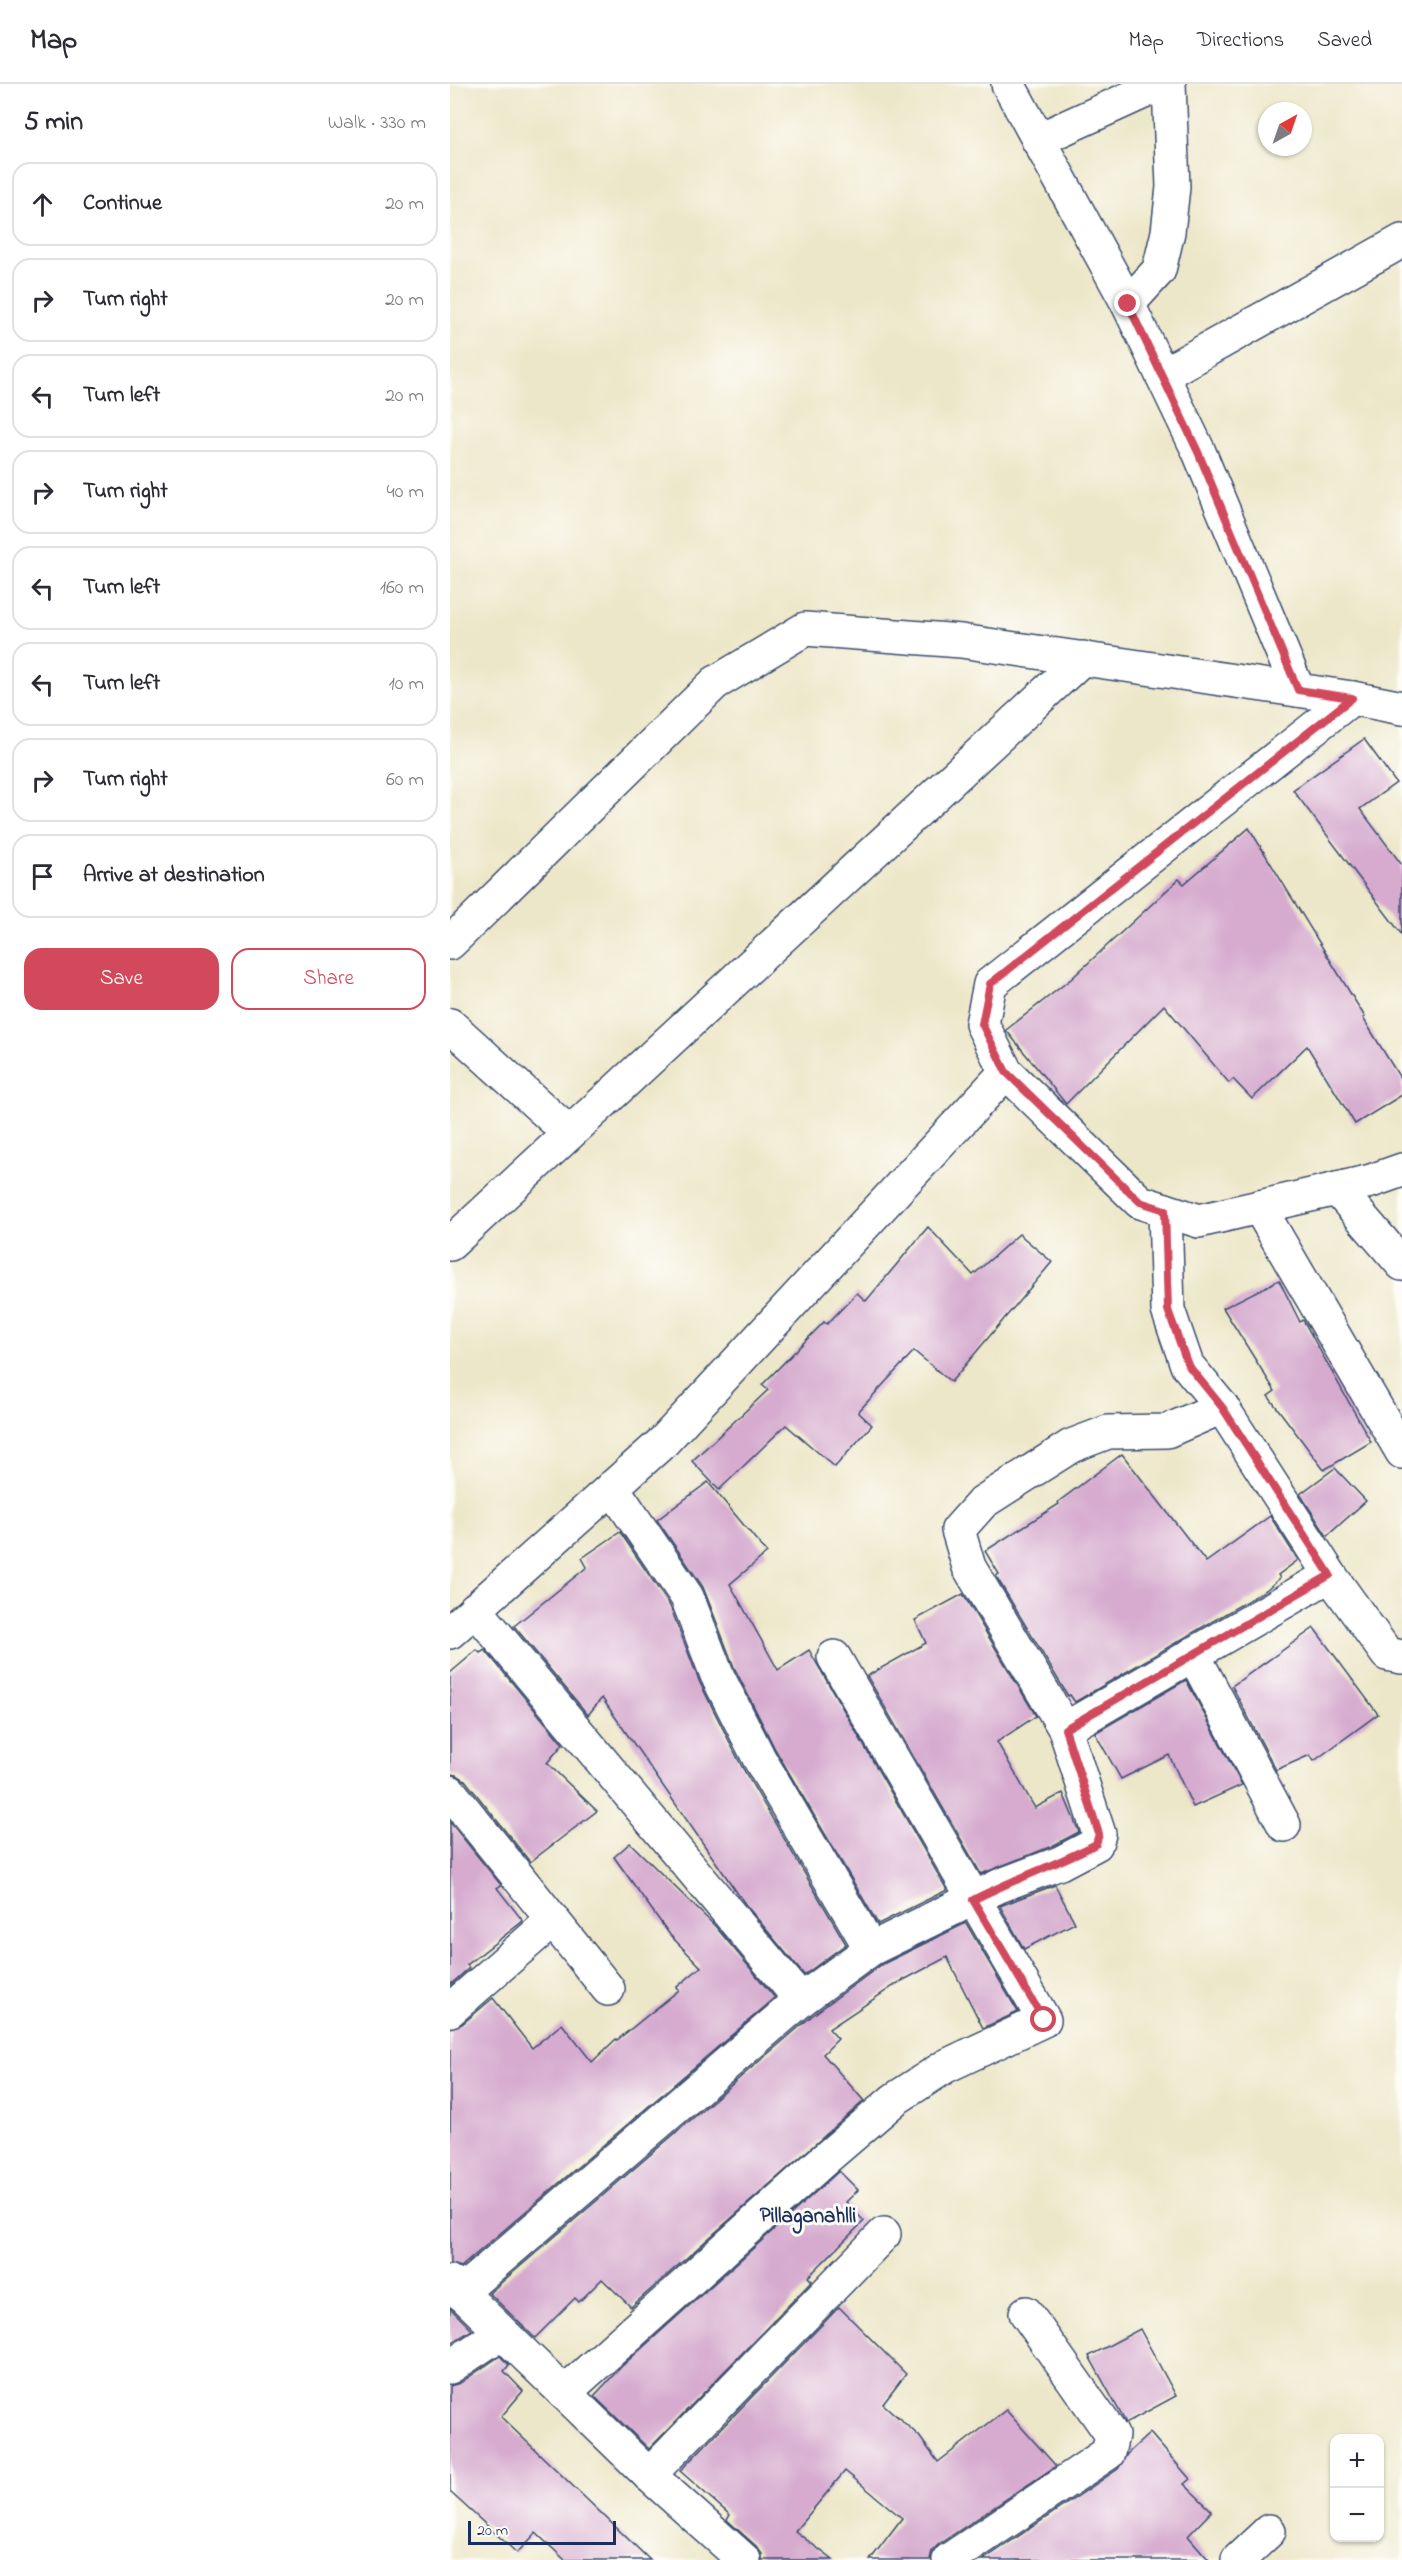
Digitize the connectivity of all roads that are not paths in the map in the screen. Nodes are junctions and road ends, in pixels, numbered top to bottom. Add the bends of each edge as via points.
1 (1008, 84) edge
2 (1161, 84) edge
3 (1169, 84) edge
4 (1038, 140) junction
5 (1402, 241) edge
6 (1128, 304) junction
7 (1161, 375) junction
8 (1083, 658) junction
9 (1298, 690) junction
10 (1352, 698) junction
11 (1402, 708) edge
12 (450, 943) edge
13 (450, 1025) edge
14 (1006, 1072) junction
15 (569, 1133) junction
16 (1402, 1170) edge
17 (1337, 1189) junction
18 (1259, 1207) junction
19 (1165, 1210) junction
20 (450, 1244) edge
21 (1402, 1264) edge
22 (1222, 1407) junction
23 (1402, 1452) edge
24 (612, 1487) junction
25 (1330, 1575) junction
26 (475, 1609) junction
27 (450, 1632) edge
28 (1193, 1654) junction
29 (834, 1657) dead end
30 (1402, 1657) edge
31 (1065, 1729) junction
32 (450, 1792) edge
33 (1284, 1825) dead end
34 (973, 1900) junction
35 (553, 1920) junction
36 (871, 1949) junction
37 (608, 1989) dead end
38 (801, 2000) junction
39 (450, 2010) edge
40 (884, 2234) dead end
41 (455, 2288) edge
42 (1026, 2313) dead end
43 (501, 2333) junction
44 (450, 2367) edge
45 (564, 2393) junction
46 (649, 2475) junction
47 (1269, 2531) dead end
48 (744, 2560) edge
49 (949, 2560) edge
50 (1238, 2560) edge

1 - 4 street
2 - 4 street
3 - 6 street via 1173,187 1168,232 1159,270
4 - 6 street
5 - 7 street
6 - 7 street
7 - 9 street via 1198,452
8 - 9 street
8 - 12 street via 961,641 805,629 715,683
8 - 15 street
9 - 10 street
10 - 11 street
10 - 14 street via 990,984 982,1024
13 - 15 street
14 - 19 street via 1140,1202
14 - 24 street via 663,1442
15 - 20 street
16 - 17 street
17 - 18 street
17 - 21 street
18 - 19 street via 1199,1221
18 - 23 street
19 - 22 street via 1168,1310 1188,1365
22 - 25 street
22 - 31 street via 1167,1431 1108,1432 1071,1446 982,1502 958,1530 969,1567
24 - 26 street
24 - 36 street via 687,1597 717,1675 759,1758
25 - 28 street
25 - 30 street via 1386,1653
26 - 27 street
26 - 38 street
28 - 31 street
28 - 33 street
29 - 34 street
31 - 34 street via 1099,1834 1096,1844
32 - 35 street
34 - 36 street
34 - 45 street via 1044,2020 946,2066 895,2099
35 - 37 street
35 - 39 street
36 - 38 street
38 - 41 street
40 - 46 street
41 - 43 street
42 - 49 street via 1112,2435 1108,2453
43 - 44 street
43 - 45 street
45 - 46 street
46 - 48 street
47 - 50 street

